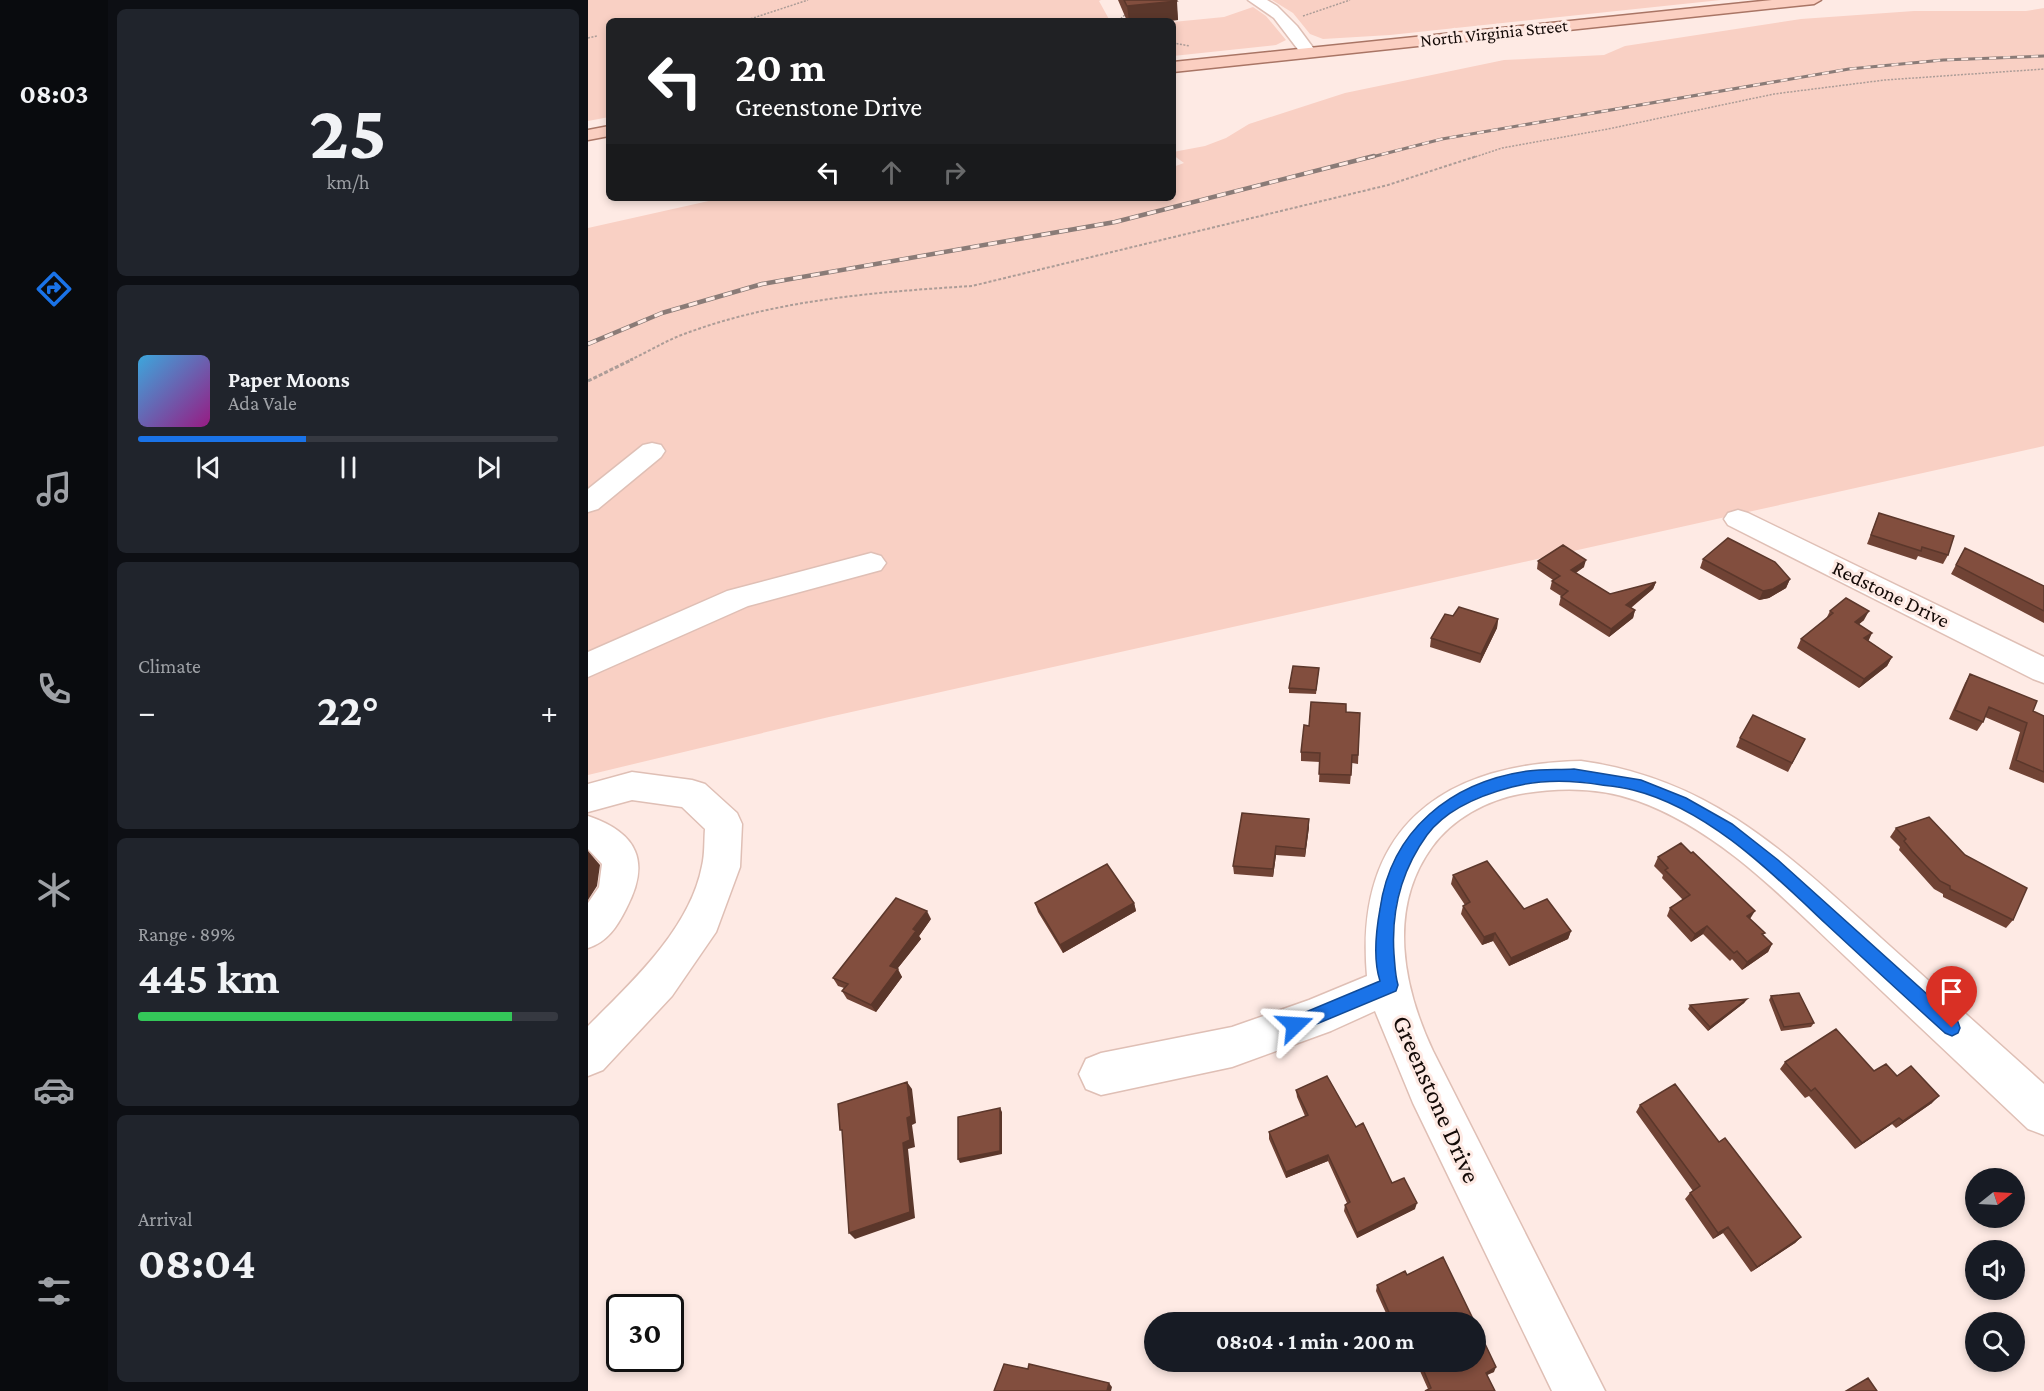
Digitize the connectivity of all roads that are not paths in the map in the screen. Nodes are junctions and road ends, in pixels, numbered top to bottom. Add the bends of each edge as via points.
1 (1255, 0) edge
2 (1814, 0) edge
3 (1309, 53) junction
4 (1176, 67) edge
5 (606, 132) edge
6 (588, 135) edge
7 (652, 451) dead end
8 (588, 503) edge
9 (1738, 519) dead end
10 (871, 563) dead end
11 (588, 665) edge
12 (2044, 671) edge
13 (588, 798) edge
14 (588, 831) edge
15 (588, 931) edge
16 (1390, 985) junction
17 (588, 1056) edge
18 (1101, 1074) dead end
19 (2044, 1113) edge
20 (1580, 1391) edge

1 - 3 street via 1276,11
2 - 3 main road, North Virginia Street
3 - 4 main road, North Virginia Street
5 - 6 main road
7 - 8 street
9 - 12 street, Redstone Drive
10 - 11 street via 738,598
13 - 17 street via 632,786 692,794 724,824 721,867 702,920 658,983
14 - 15 street via 604,838 617,851 622,868 618,890 606,912
16 - 18 street via 1232,1047
16 - 19 street, Greenstone Drive via 1384,933 1390,890 1406,852 1427,824 1454,803 1527,777 1574,774 1636,784 1726,829 1773,865
16 - 20 street, Greenstone Drive via 1401,1026 1505,1250

